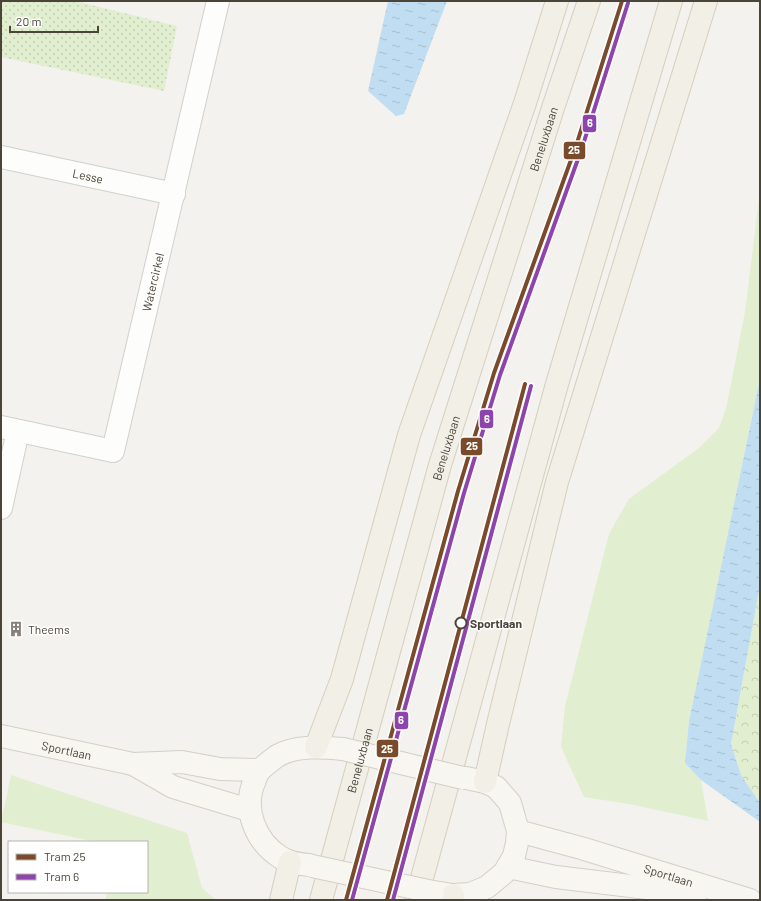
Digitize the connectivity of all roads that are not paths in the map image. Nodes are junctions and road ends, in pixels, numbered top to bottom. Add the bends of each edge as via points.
1 (218, 1) edge
2 (557, 1) edge
3 (589, 1) edge
4 (671, 1) edge
5 (706, 1) edge
6 (1, 157) edge
7 (174, 194) junction
8 (10, 429) edge
9 (1, 508) edge
10 (1, 736) edge
11 (316, 747) junction
12 (133, 764) junction
13 (260, 770) junction
14 (485, 782) junction
15 (249, 810) junction
16 (518, 831) junction
17 (290, 862) junction
18 (508, 867) junction
19 (439, 897) edge
20 (281, 900) edge
21 (321, 900) edge
22 (745, 900) edge
23 (750, 900) edge

1 - 7 street, Watercirkel
2 - 11 main road via 525,103 409,435 342,679
3 - 21 main road, Beneluxbaan via 440,465
4 - 19 main road via 557,384
5 - 14 main road via 557,482
6 - 7 street, Lesse
7 - 8 street, Watercirkel via 113,451
8 - 9 street
10 - 12 street, Sportlaan
11 - 13 street via 298,749 278,756
11 - 14 street, bridge via 343,749
12 - 13 street, Sportlaan via 182,762 220,768
12 - 15 street, Sportlaan via 173,787
13 - 15 street via 250,791
14 - 16 street via 496,787 510,803
15 - 17 street via 258,835 279,857
16 - 18 street via 514,856
16 - 23 street, Sportlaan
17 - 19 street, bridge
17 - 20 main road
18 - 19 street via 487,887 470,894
18 - 22 street, Sportlaan via 556,877

